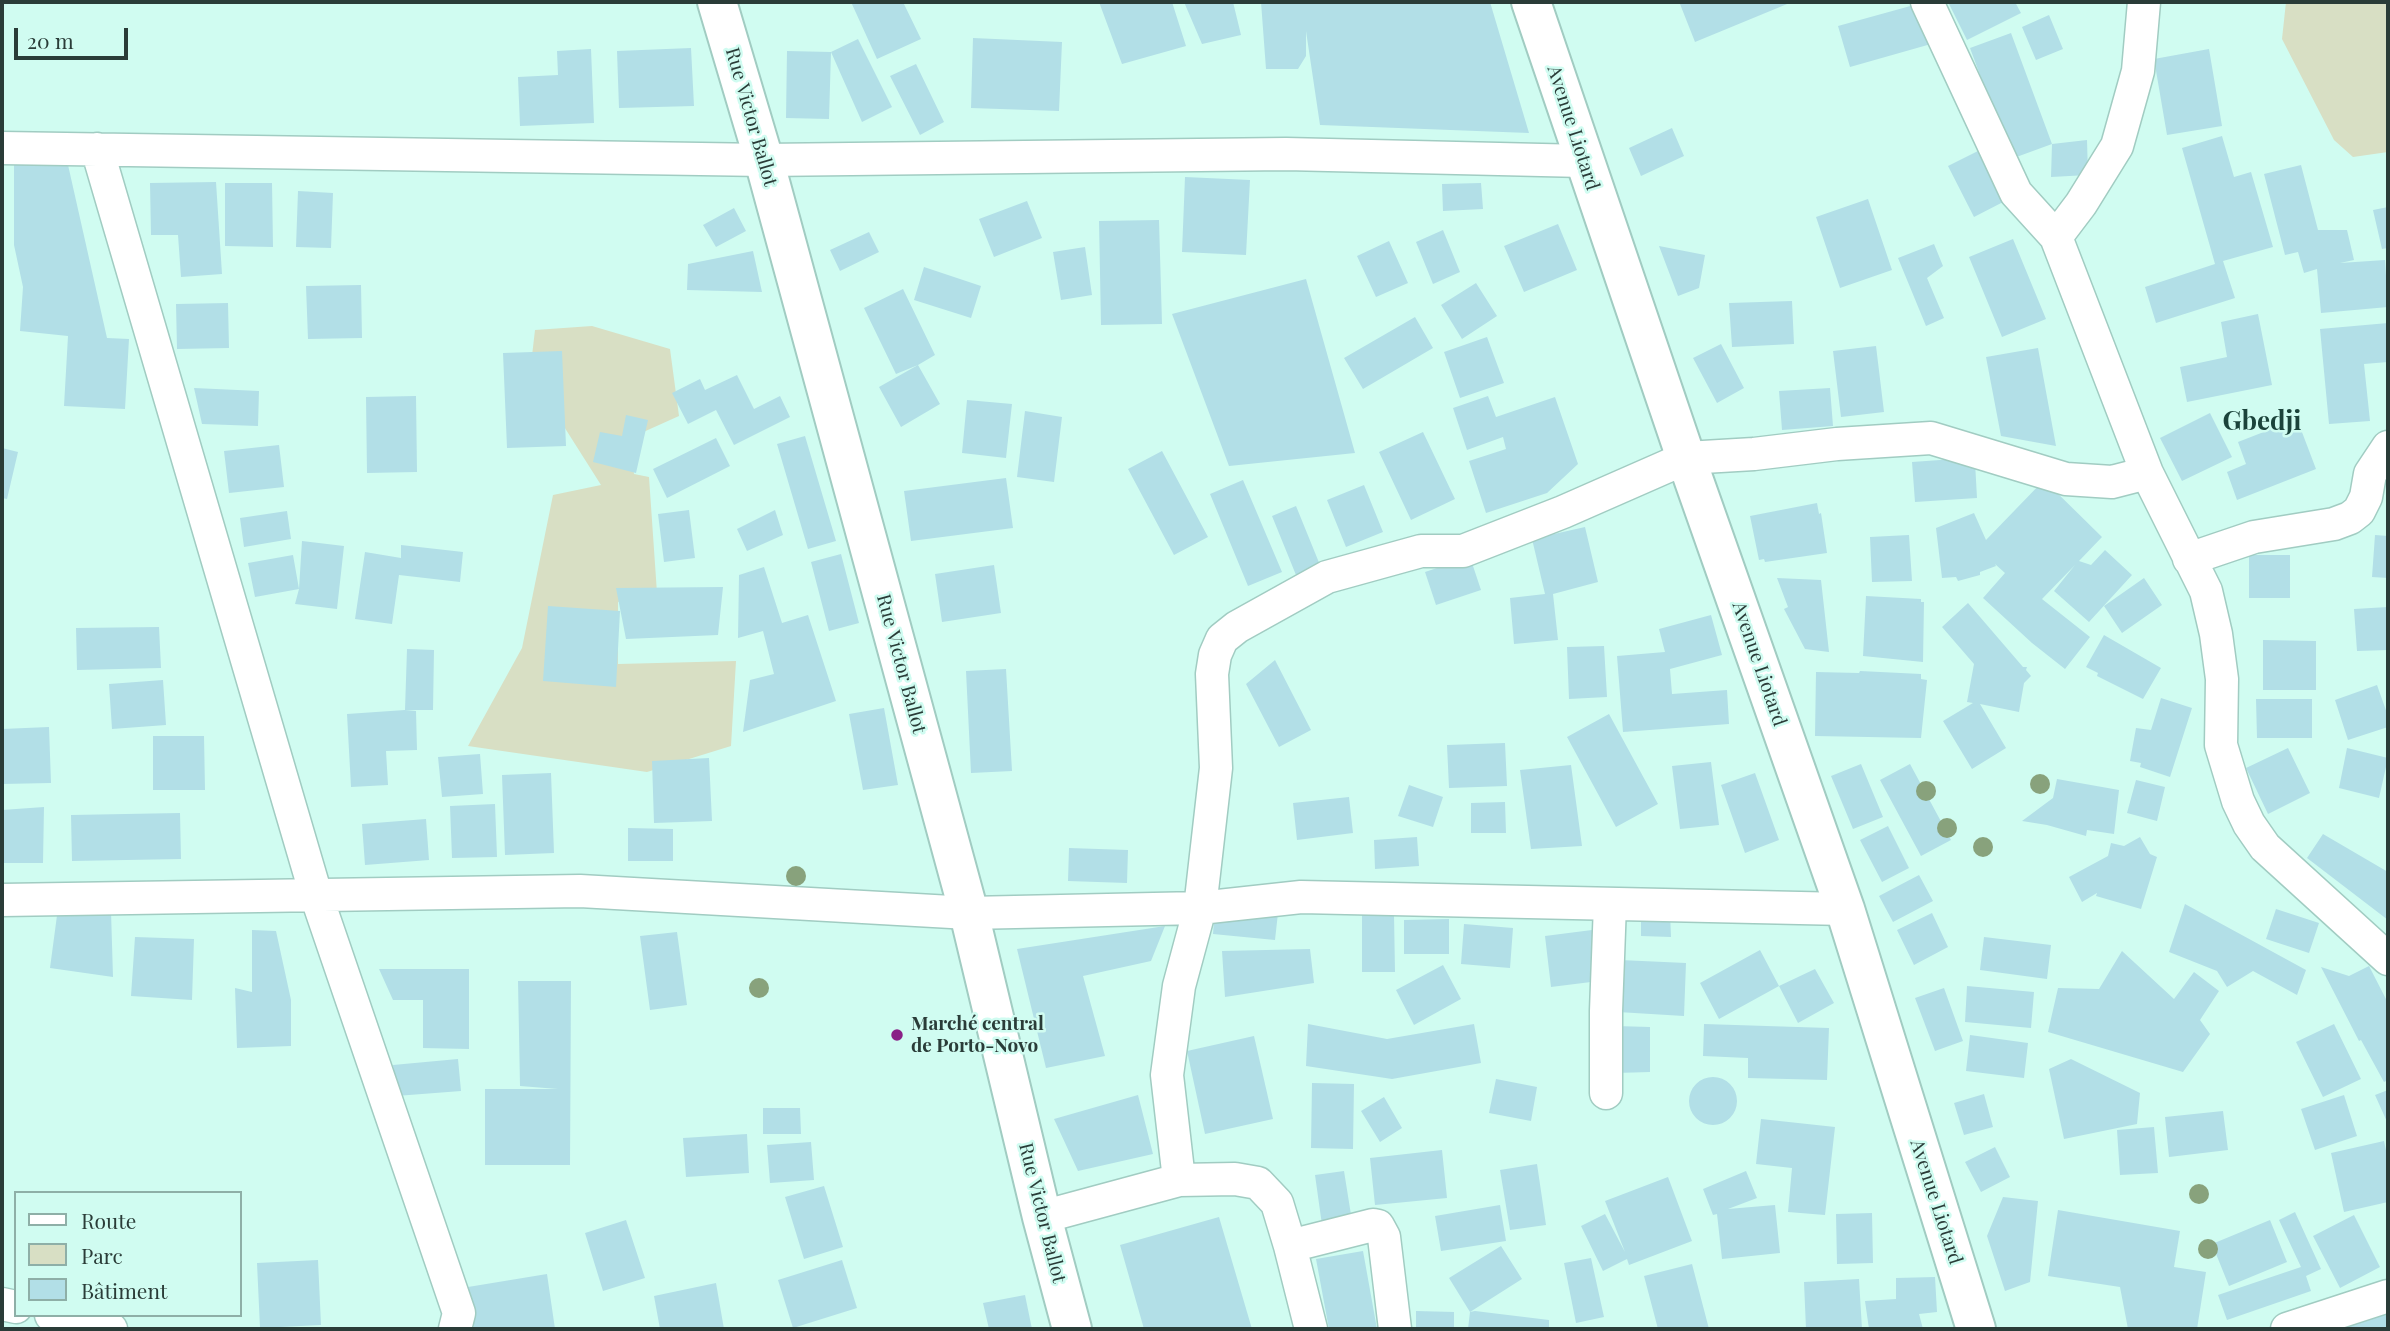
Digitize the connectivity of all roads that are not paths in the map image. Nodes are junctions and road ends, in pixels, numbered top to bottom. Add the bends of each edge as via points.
1 (717, 2) edge
2 (1531, 2) edge
3 (1927, 2) edge
4 (2144, 2) edge
5 (2, 148) edge
6 (97, 149) junction
7 (764, 160) junction
8 (1584, 161) junction
9 (2056, 237) junction
10 (2388, 447) edge
11 (1686, 458) junction
12 (2147, 472) junction
13 (2189, 559) junction
14 (316, 895) junction
15 (2, 900) edge
16 (1610, 904) junction
17 (1200, 908) junction
18 (1845, 909) junction
19 (969, 913) junction
20 (2388, 959) edge
21 (1606, 1093) dead end
22 (1179, 1180) junction
23 (1042, 1217) junction
24 (1290, 1246) junction
25 (2388, 1296) edge
26 (60, 1317) edge
27 (111, 1329) edge
28 (455, 1329) edge
29 (1072, 1329) edge
30 (1311, 1329) edge
31 (1395, 1329) edge
32 (1976, 1329) edge
33 (2287, 1329) edge

1 - 7 street, Rue Victor Ballot
2 - 8 street, Avenue Liotard
3 - 9 street via 2016,192
4 - 9 street via 2138,71 2117,146
5 - 6 street
6 - 7 street
6 - 14 street
7 - 8 street via 1286,155
7 - 19 street, Rue Victor Ballot
8 - 11 street, Avenue Liotard
9 - 12 street
10 - 13 street via 2370,474 2359,511 2350,518 2253,537
11 - 12 street via 1931,438 2066,478 2112,482
11 - 17 street via 1463,551 1421,551 1326,578 1222,639 1212,674 1216,768
11 - 18 street, Avenue Liotard
12 - 13 street
13 - 20 street via 2206,591 2216,634 2222,679 2221,745 2249,824 2265,847
14 - 15 street
14 - 19 street via 580,891
14 - 28 street via 459,1313
16 - 17 street via 1301,897
16 - 18 street
16 - 21 street
17 - 19 street
17 - 22 street via 1179,986 1167,1075
18 - 32 street, Avenue Liotard
19 - 23 street, Rue Victor Ballot
22 - 23 street
22 - 24 street via 1258,1183 1277,1203
23 - 29 street, Rue Victor Ballot
24 - 30 street
24 - 31 street via 1378,1226 1384,1237
25 - 33 street
26 - 27 street

